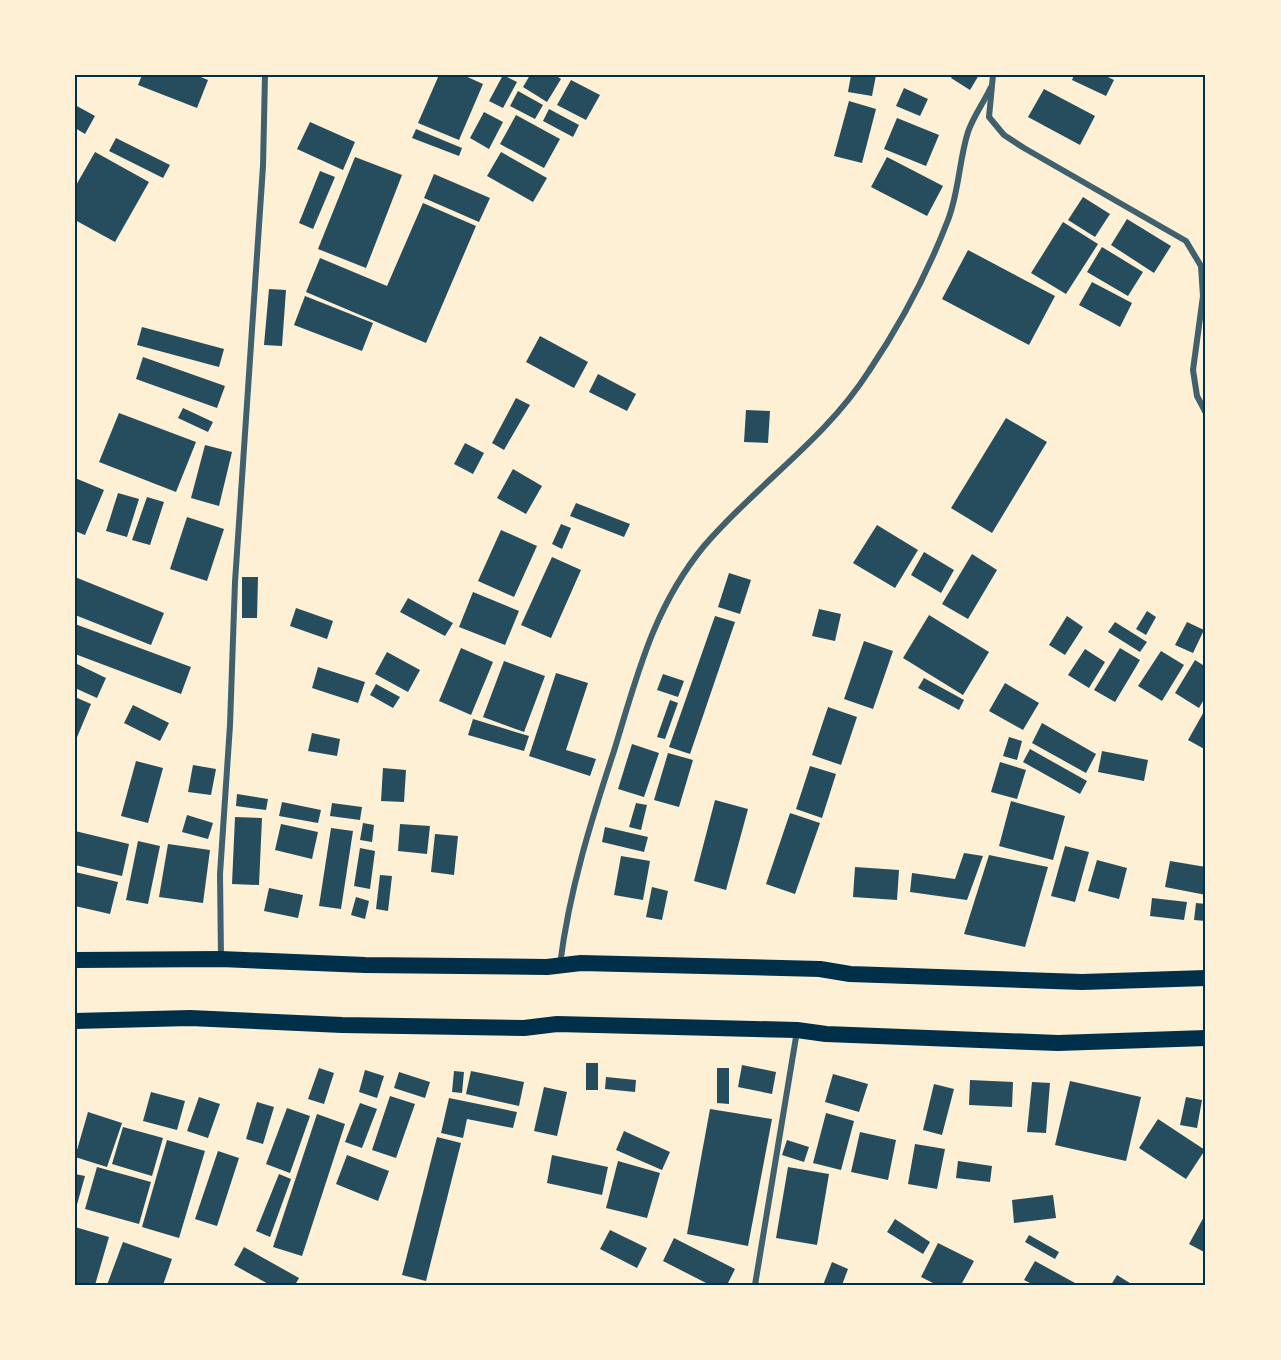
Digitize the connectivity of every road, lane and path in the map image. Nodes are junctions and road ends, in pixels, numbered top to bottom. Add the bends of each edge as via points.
1 (265, 75) edge
2 (993, 75) edge
3 (991, 87) junction
4 (1206, 413) edge
5 (220, 959) junction
6 (75, 960) edge
7 (560, 965) junction
8 (1206, 978) edge
9 (75, 1021) edge
10 (797, 1030) junction
11 (1206, 1038) edge
12 (755, 1285) edge

1 - 5 street via 263,166 220,874
2 - 3 street
3 - 4 street via 989,117 1004,135 1186,241 1201,266 1203,296 1193,370 1197,396
3 - 7 street via 969,131 949,218 869,372 815,438 706,544 677,581 658,618 641,660 577,873
5 - 6 highway
5 - 7 highway via 365,965
7 - 8 highway via 820,969 850,974 1082,982
9 - 10 highway via 190,1018 342,1025 524,1028 557,1024
10 - 11 highway via 1058,1043
10 - 12 street

